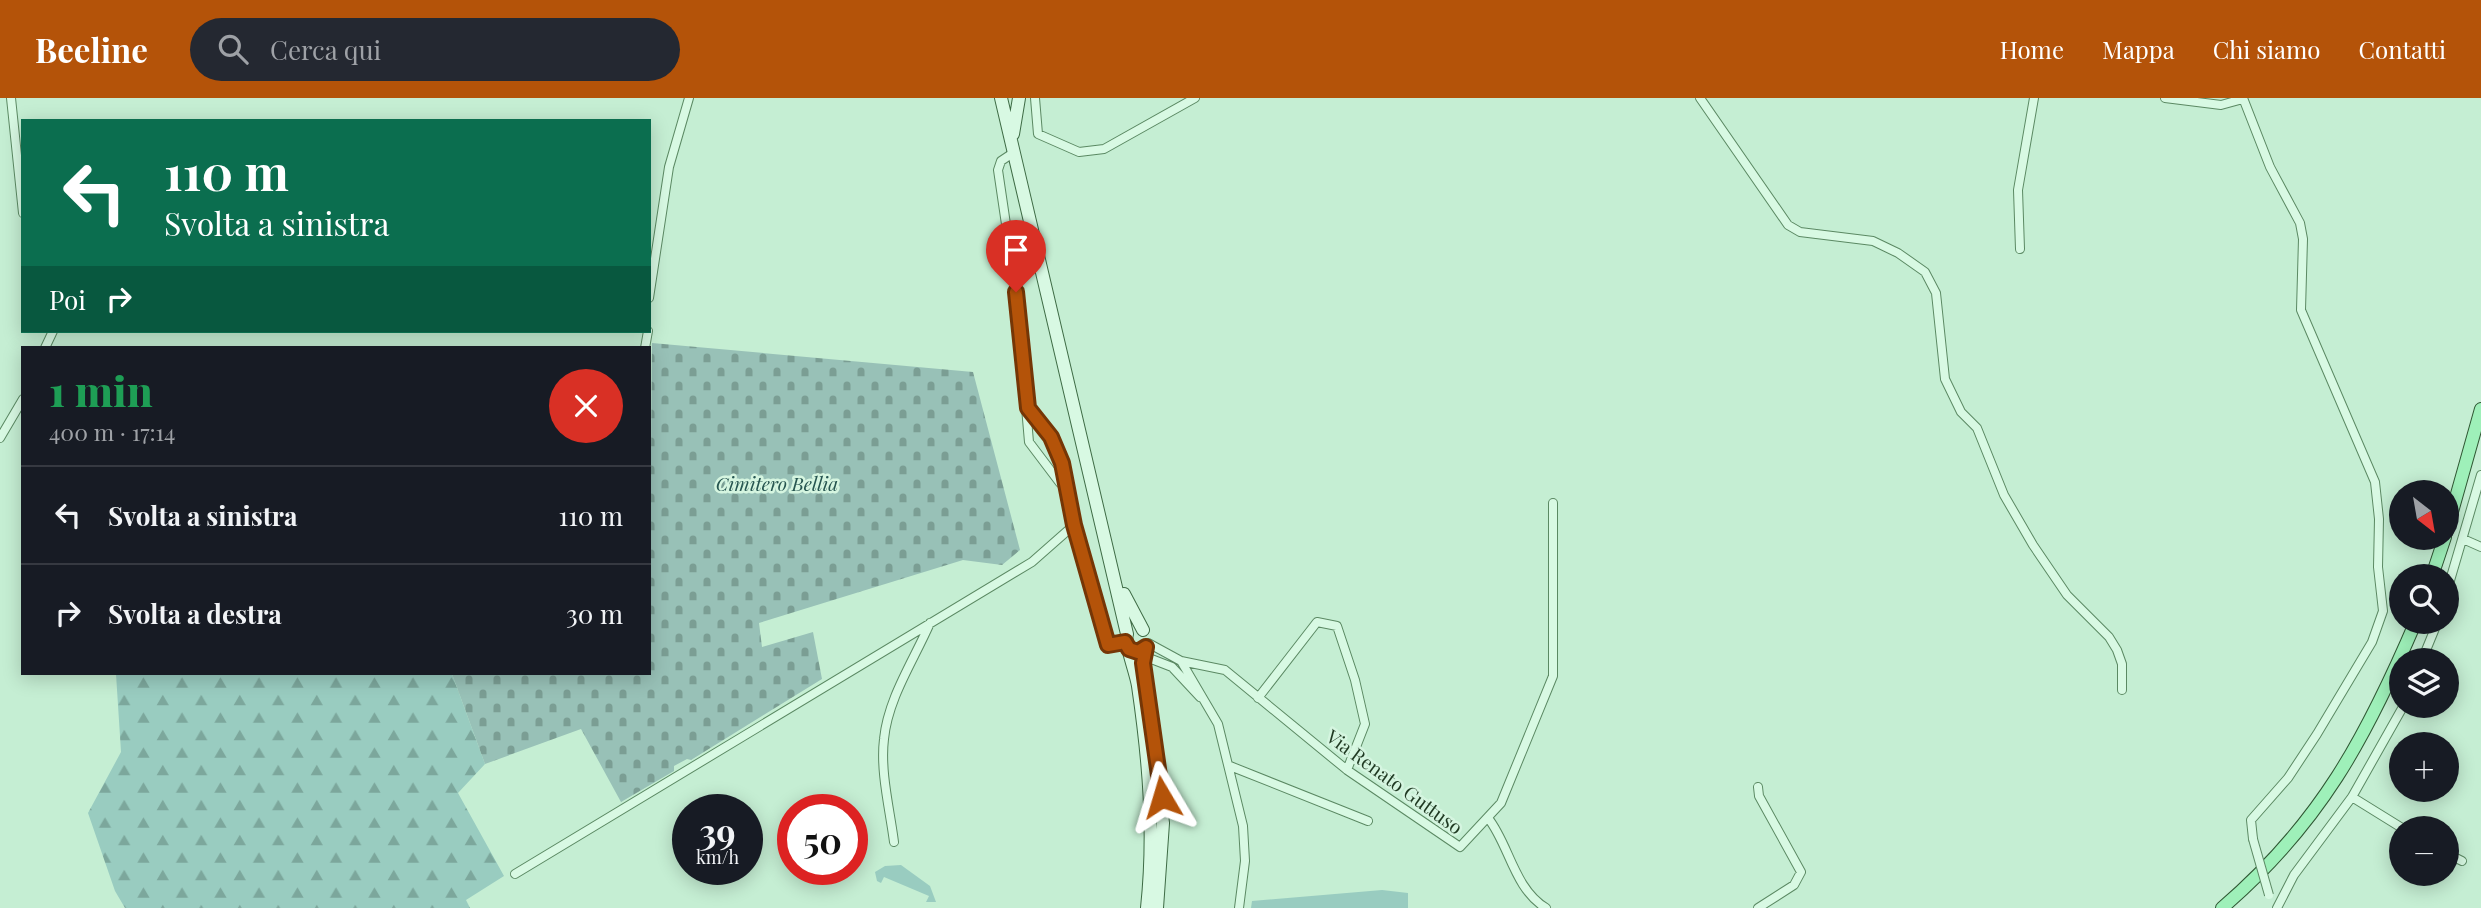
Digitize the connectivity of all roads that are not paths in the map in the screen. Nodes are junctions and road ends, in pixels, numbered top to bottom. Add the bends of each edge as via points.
1 (11, 98) edge
2 (689, 98) edge
3 (1001, 98) edge
4 (1019, 98) edge
5 (1035, 98) edge
6 (1195, 98) edge
7 (1700, 98) edge
8 (2034, 98) edge
9 (2165, 98) edge
10 (2243, 98) edge
11 (1012, 149) junction
12 (21, 194) edge
13 (2020, 249) dead end
14 (651, 285) edge
15 (21, 401) edge
16 (1028, 408) junction
17 (2481, 408) edge
18 (0, 438) edge
19 (2481, 475) edge
20 (1066, 486) junction
21 (2459, 488) edge
22 (1553, 503) dead end
23 (1074, 525) junction
24 (1104, 538) junction
25 (2463, 539) junction
26 (2481, 547) edge
27 (2455, 564) edge
28 (930, 623) junction
29 (2410, 634) edge
30 (1136, 646) junction
31 (1181, 661) junction
32 (2122, 690) dead end
33 (1258, 698) junction
34 (1210, 710) junction
35 (2397, 718) edge
36 (1230, 766) junction
37 (1347, 770) junction
38 (1758, 787) dead end
39 (2352, 797) junction
40 (1488, 818) junction
41 (2389, 820) edge
42 (1368, 821) dead end
43 (894, 842) dead end
44 (2459, 860) edge
45 (2462, 861) dead end
46 (515, 874) dead end
47 (1149, 890) junction
48 (2224, 906) edge
49 (1140, 908) edge
50 (1152, 908) edge
51 (1239, 908) edge
52 (1546, 908) edge
53 (1758, 908) edge
54 (2275, 908) edge

1 - 12 street
2 - 14 street via 669,167
3 - 11 main road
4 - 11 main road
5 - 6 street via 1038,134 1079,152 1104,149
7 - 32 street via 1788,225 1801,232 1873,241 1925,272 1936,293 1945,379 1961,412 1977,428 2004,495 2034,545 2067,595 2117,650
8 - 13 street via 2018,190
9 - 10 street via 2221,105
10 - 54 street, bridge via 2270,167 2300,223 2301,310 2375,482 2383,611 2372,642 2317,734 2288,778 2251,820
11 - 16 street via 998,170
11 - 24 main road
15 - 18 street
16 - 20 street via 1051,437
16 - 20 street via 1029,442
17 - 21 main road
19 - 25 street
20 - 23 street
22 - 40 street, Via Renato Guttuso via 1553,676 1501,803
23 - 28 street via 1032,562
23 - 30 street via 1108,645
24 - 30 main road
24 - 30 main road via 1128,606 1143,630 1133,629
25 - 26 street
25 - 27 street
28 - 43 street via 885,728 884,763
28 - 46 street
29 - 48 main road via 2353,754 2322,803
30 - 31 street
30 - 34 street via 1180,673
30 - 47 main road via 1152,814
30 - 50 main road via 1162,797 1161,867
31 - 33 street, Via Renato Guttuso via 1225,670
31 - 34 street
33 - 37 street, Via Renato Guttuso
33 - 37 street via 1317,622 1337,626 1365,724
34 - 36 street
35 - 39 street
36 - 42 street
36 - 51 street via 1243,826 1245,861
37 - 40 street, Via Renato Guttuso via 1455,847 1465,845
38 - 53 street via 1801,873 1794,885
39 - 41 street
39 - 54 street
40 - 52 street via 1532,896
44 - 45 street
47 - 49 street
47 - 50 main road

